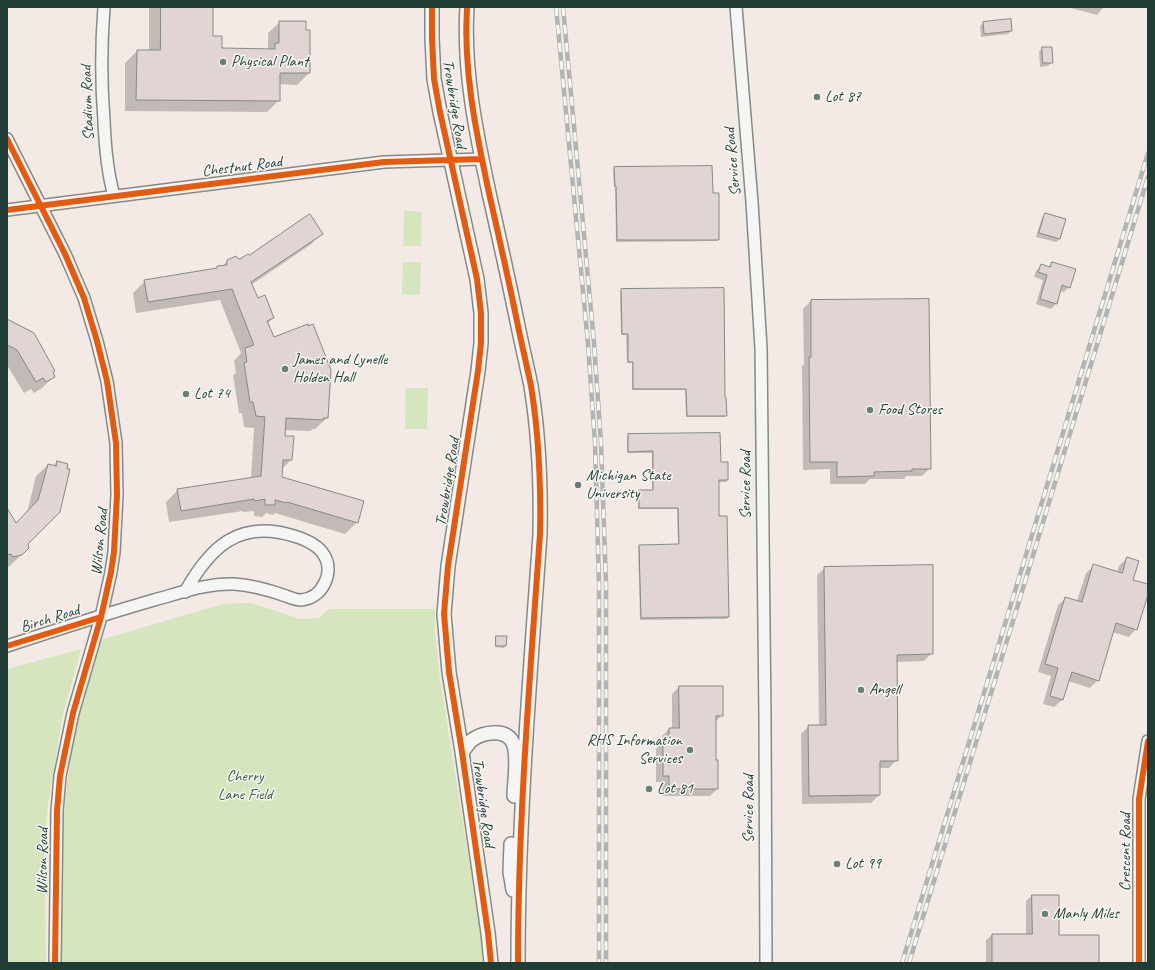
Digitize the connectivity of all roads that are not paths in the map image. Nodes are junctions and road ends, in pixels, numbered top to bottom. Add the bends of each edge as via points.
1 (104, 7) edge
2 (432, 7) edge
3 (467, 7) edge
4 (736, 7) edge
5 (7, 139) edge
6 (482, 159) junction
7 (450, 160) junction
8 (114, 196) junction
9 (40, 206) junction
10 (7, 210) edge
11 (185, 592) junction
12 (101, 617) junction
13 (7, 646) edge
14 (1148, 741) edge
15 (462, 752) junction
16 (518, 911) junction
17 (56, 963) edge
18 (491, 963) edge
19 (518, 963) edge
20 (766, 963) edge
21 (1139, 963) edge

1 - 8 street, Stadium Road via 102,94 106,154
2 - 7 street, Trowbridge Road via 434,79
3 - 6 street, Trowbridge Road via 467,67
4 - 20 street, Service Road via 761,348
5 - 9 street, Wilson Road
6 - 7 street, Chestnut Road
6 - 16 street, Trowbridge Road via 531,386 539,459 540,534 522,807
7 - 8 street, Chestnut Road via 384,162
7 - 15 street, Trowbridge Road via 477,279 482,313 478,371 448,566 444,614 449,672
8 - 9 street, Chestnut Road
9 - 10 street, Chestnut Road
9 - 12 street, Wilson Road via 84,298 101,354 110,398 116,443 117,514 113,558
11 - 11 street, Birch Road via 232,584 263,588 295,599 308,599 326,582 328,564 322,551 299,538 277,532 253,532 226,541 218,548 196,573
11 - 12 street, Birch Road
12 - 13 street, Birch Road
12 - 17 street, Wilson Road via 73,713 60,776 56,834
14 - 21 street, Crescent Road via 1139,799
15 - 16 street via 471,741 483,734 496,733 508,737 513,744 516,755 510,872
15 - 18 street, Trowbridge Road
16 - 19 street, Trowbridge Road

